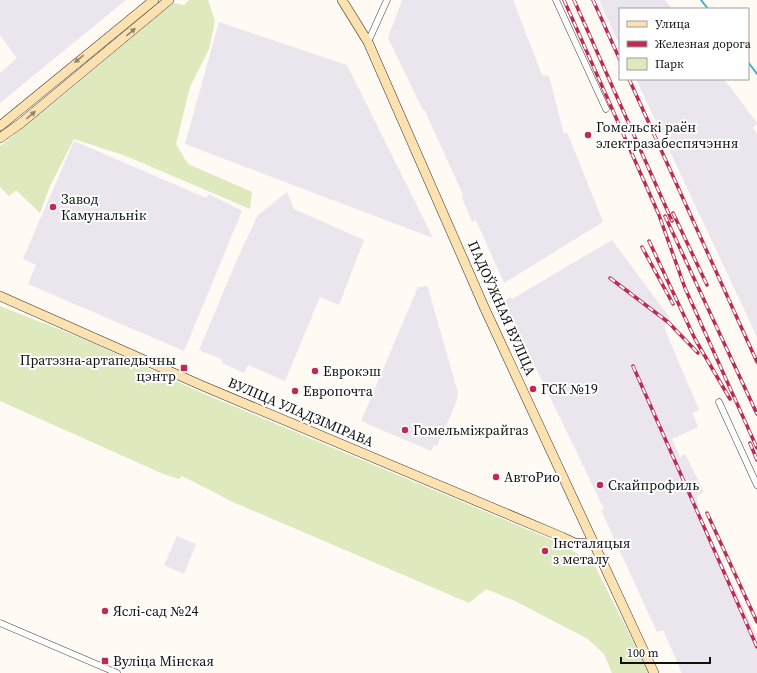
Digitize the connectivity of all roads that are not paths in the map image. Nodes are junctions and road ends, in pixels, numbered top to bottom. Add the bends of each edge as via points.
1 (154, 0) edge
2 (169, 0) edge
3 (342, 0) edge
4 (387, 0) edge
5 (556, 0) edge
6 (368, 42) junction
7 (606, 109) dead end
8 (0, 126) edge
9 (0, 138) edge
10 (0, 296) edge
11 (719, 402) dead end
12 (757, 485) edge
13 (594, 544) junction
14 (0, 623) edge
15 (117, 673) edge
16 (654, 673) edge

1 -> 8 main road
9 -> 2 main road
3 - 6 main road, ПАДОЎЖНАЯ ВУЛІЦА
4 - 6 street
5 - 7 street
6 - 13 main road, ПАДОЎЖНАЯ ВУЛІЦА via 485,309
10 - 13 main road, ВУЛІЦА УЛАДЗІМІРАВА via 202,386 562,537 575,542
11 - 12 street
13 - 16 main road, ПАДОЎЖНАЯ ВУЛІЦА
14 - 15 street

